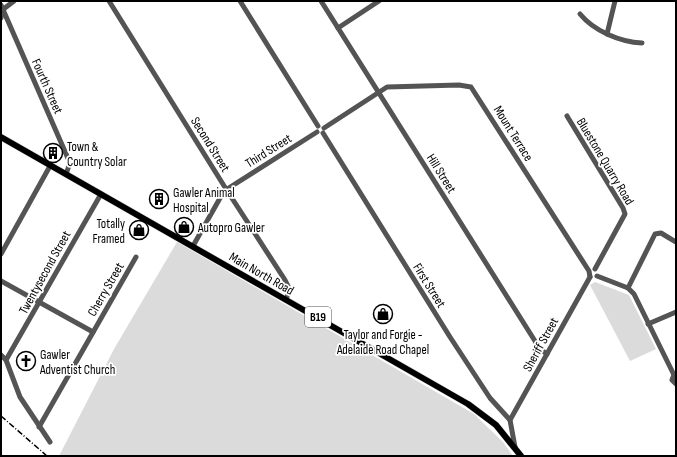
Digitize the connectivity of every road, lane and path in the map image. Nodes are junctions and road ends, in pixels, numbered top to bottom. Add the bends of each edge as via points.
1 (14, 1) edge
2 (109, 1) edge
3 (240, 1) edge
4 (321, 1) edge
5 (379, 1) edge
6 (615, 1) edge
7 (2, 9) edge
8 (580, 14) dead end
9 (1, 18) edge
10 (338, 28) junction
11 (607, 34) junction
12 (642, 43) dead end
13 (378, 92) junction
14 (567, 116) dead end
15 (321, 131) junction
16 (1, 137) edge
17 (50, 166) junction
18 (66, 174) junction
19 (226, 189) junction
20 (101, 194) junction
21 (676, 242) edge
22 (192, 246) junction
23 (1, 254) edge
24 (136, 257) dead end
25 (595, 269) junction
26 (588, 271) junction
27 (597, 276) junction
28 (590, 278) junction
29 (1, 281) edge
30 (628, 288) junction
31 (286, 299) junction
32 (39, 302) junction
33 (676, 312) edge
34 (648, 324) junction
35 (93, 332) junction
36 (547, 354) junction
37 (1, 355) edge
38 (6, 360) junction
39 (675, 375) edge
40 (676, 384) edge
41 (510, 420) junction
42 (39, 427) junction
43 (50, 442) dead end
44 (515, 447) junction
45 (521, 456) edge

1 - 7 street
2 - 19 street, Second Street
3 - 15 street
4 - 10 street, Hill Street
5 - 10 street
6 - 11 street
7 - 9 street
7 - 18 street, Fourth Street via 70,163
8 - 11 street via 586,21
10 - 13 street, Hill Street
11 - 12 street
13 - 15 street, Third Street
13 - 26 street, Mount Terrace via 387,87 471,87
13 - 36 street, Hill Street via 540,349
14 - 25 street, Bluestone Quarry Road via 623,208 624,217
15 - 19 street, Third Street
15 - 41 street, First Street via 450,337 490,398
16 - 17 main road, Main North Road / B19
17 - 18 main road, Main North Road / B19
17 - 23 street
18 - 20 main road, Main North Road / B19
19 - 22 street, Third Street
19 - 31 street, Second Street via 289,285 290,290
20 - 22 main road, Main North Road / B19
20 - 32 street, Twentysecond Street
21 - 30 street via 661,233 654,234
22 - 31 main road, Main North Road / B19
24 - 35 street, Cherry Street
25 - 26 street
25 - 27 street via 598,272
26 - 28 street
27 - 28 street
27 - 30 street
28 - 36 street, Sheriff Street
29 - 32 street
30 - 34 street via 634,294
31 - 44 main road, Main North Road / B19 via 468,404 496,424
32 - 35 street
32 - 38 street, Twentysecond Street
33 - 34 street
34 - 39 street
35 - 42 street, Cherry Street
36 - 41 street, Sheriff Street
37 - 38 street
38 - 42 street via 20,397
39 - 40 street via 672,380
41 - 44 street
42 - 43 street
44 - 45 main road, Main North Road / B19

